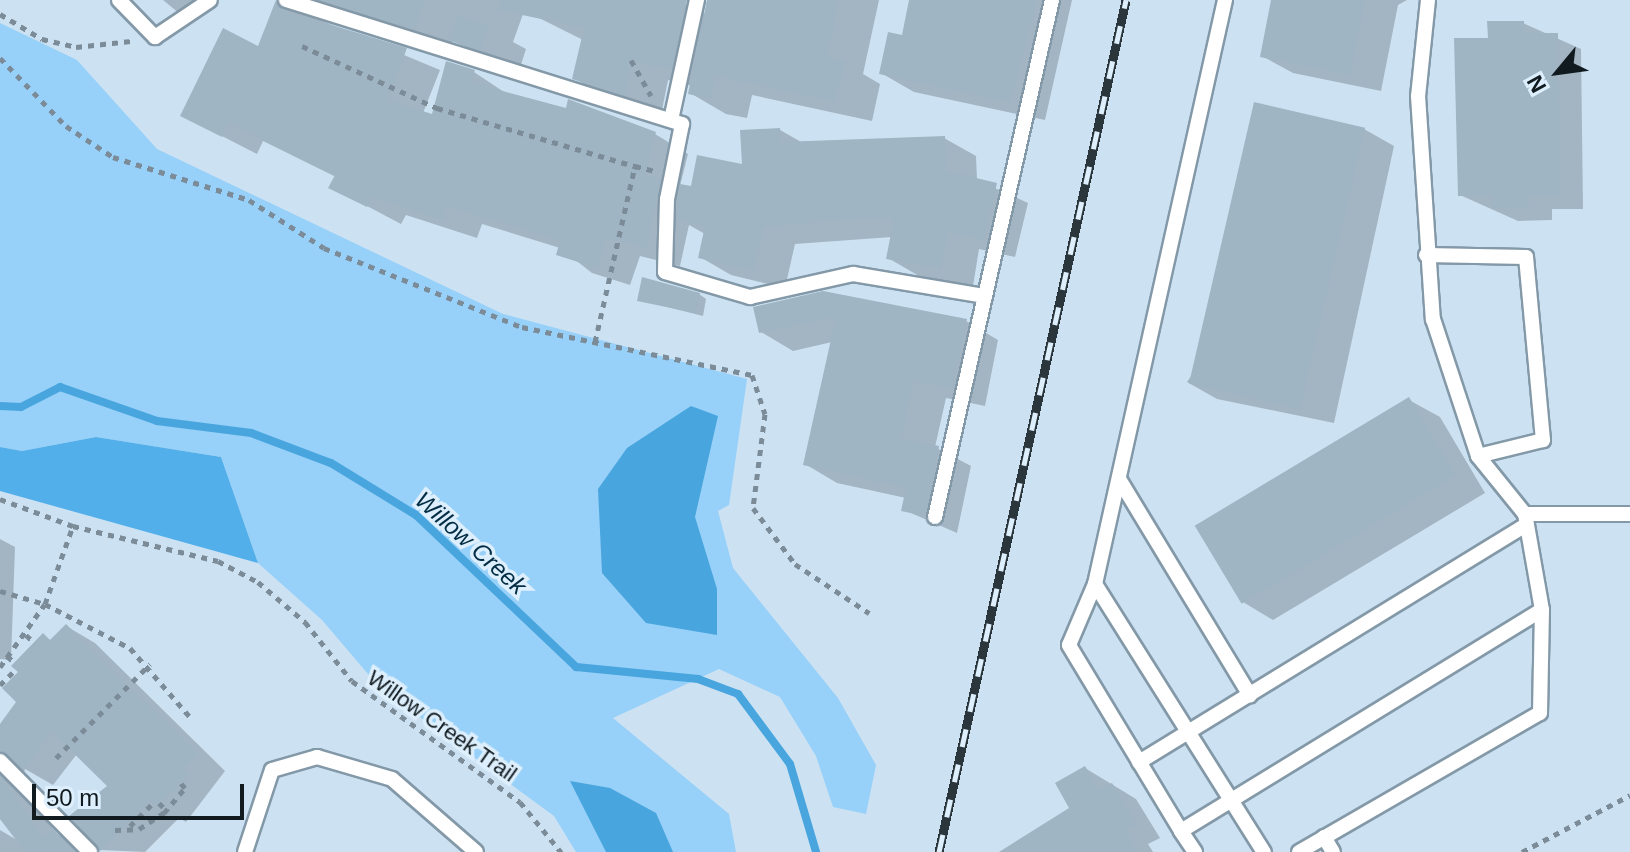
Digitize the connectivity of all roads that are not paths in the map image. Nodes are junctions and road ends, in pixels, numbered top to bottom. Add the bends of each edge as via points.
1 (119, 0) edge
2 (210, 0) edge
3 (286, 0) edge
4 (697, 0) edge
5 (1052, 0) edge
6 (1225, 0) edge
7 (1428, 0) edge
8 (671, 120) junction
9 (1426, 255) junction
10 (985, 296) junction
11 (1478, 456) junction
12 (1119, 479) junction
13 (1630, 514) edge
14 (935, 517) dead end
15 (1526, 520) junction
16 (1095, 584) junction
17 (1542, 610) junction
18 (1250, 695) junction
19 (1192, 730) junction
20 (0, 761) edge
21 (1139, 762) junction
22 (1236, 798) junction
23 (1181, 831) junction
24 (1324, 837) junction
25 (90, 852) edge
26 (245, 852) edge
27 (476, 852) edge
28 (1195, 852) edge
29 (1264, 852) edge
30 (1299, 852) edge
31 (1333, 852) edge

1 - 2 lane via 155,37
3 - 8 lane
4 - 8 lane
5 - 10 lane
6 - 12 lane
7 - 9 lane via 1418,96
8 - 10 lane via 682,124 667,199 665,272 750,297 853,274
9 - 11 lane via 1433,319
9 - 11 lane via 1526,257 1543,440
10 - 14 lane
11 - 15 lane
12 - 16 lane
12 - 18 lane
13 - 15 lane
15 - 17 lane
15 - 18 lane
16 - 19 lane
16 - 21 lane via 1069,645
17 - 22 lane
17 - 24 lane via 1540,713
18 - 19 lane
19 - 21 lane
19 - 22 lane
20 - 25 lane
21 - 23 lane
22 - 23 lane
22 - 29 lane
23 - 28 lane
24 - 30 lane
24 - 31 lane
26 - 27 lane via 272,770 317,757 392,779

